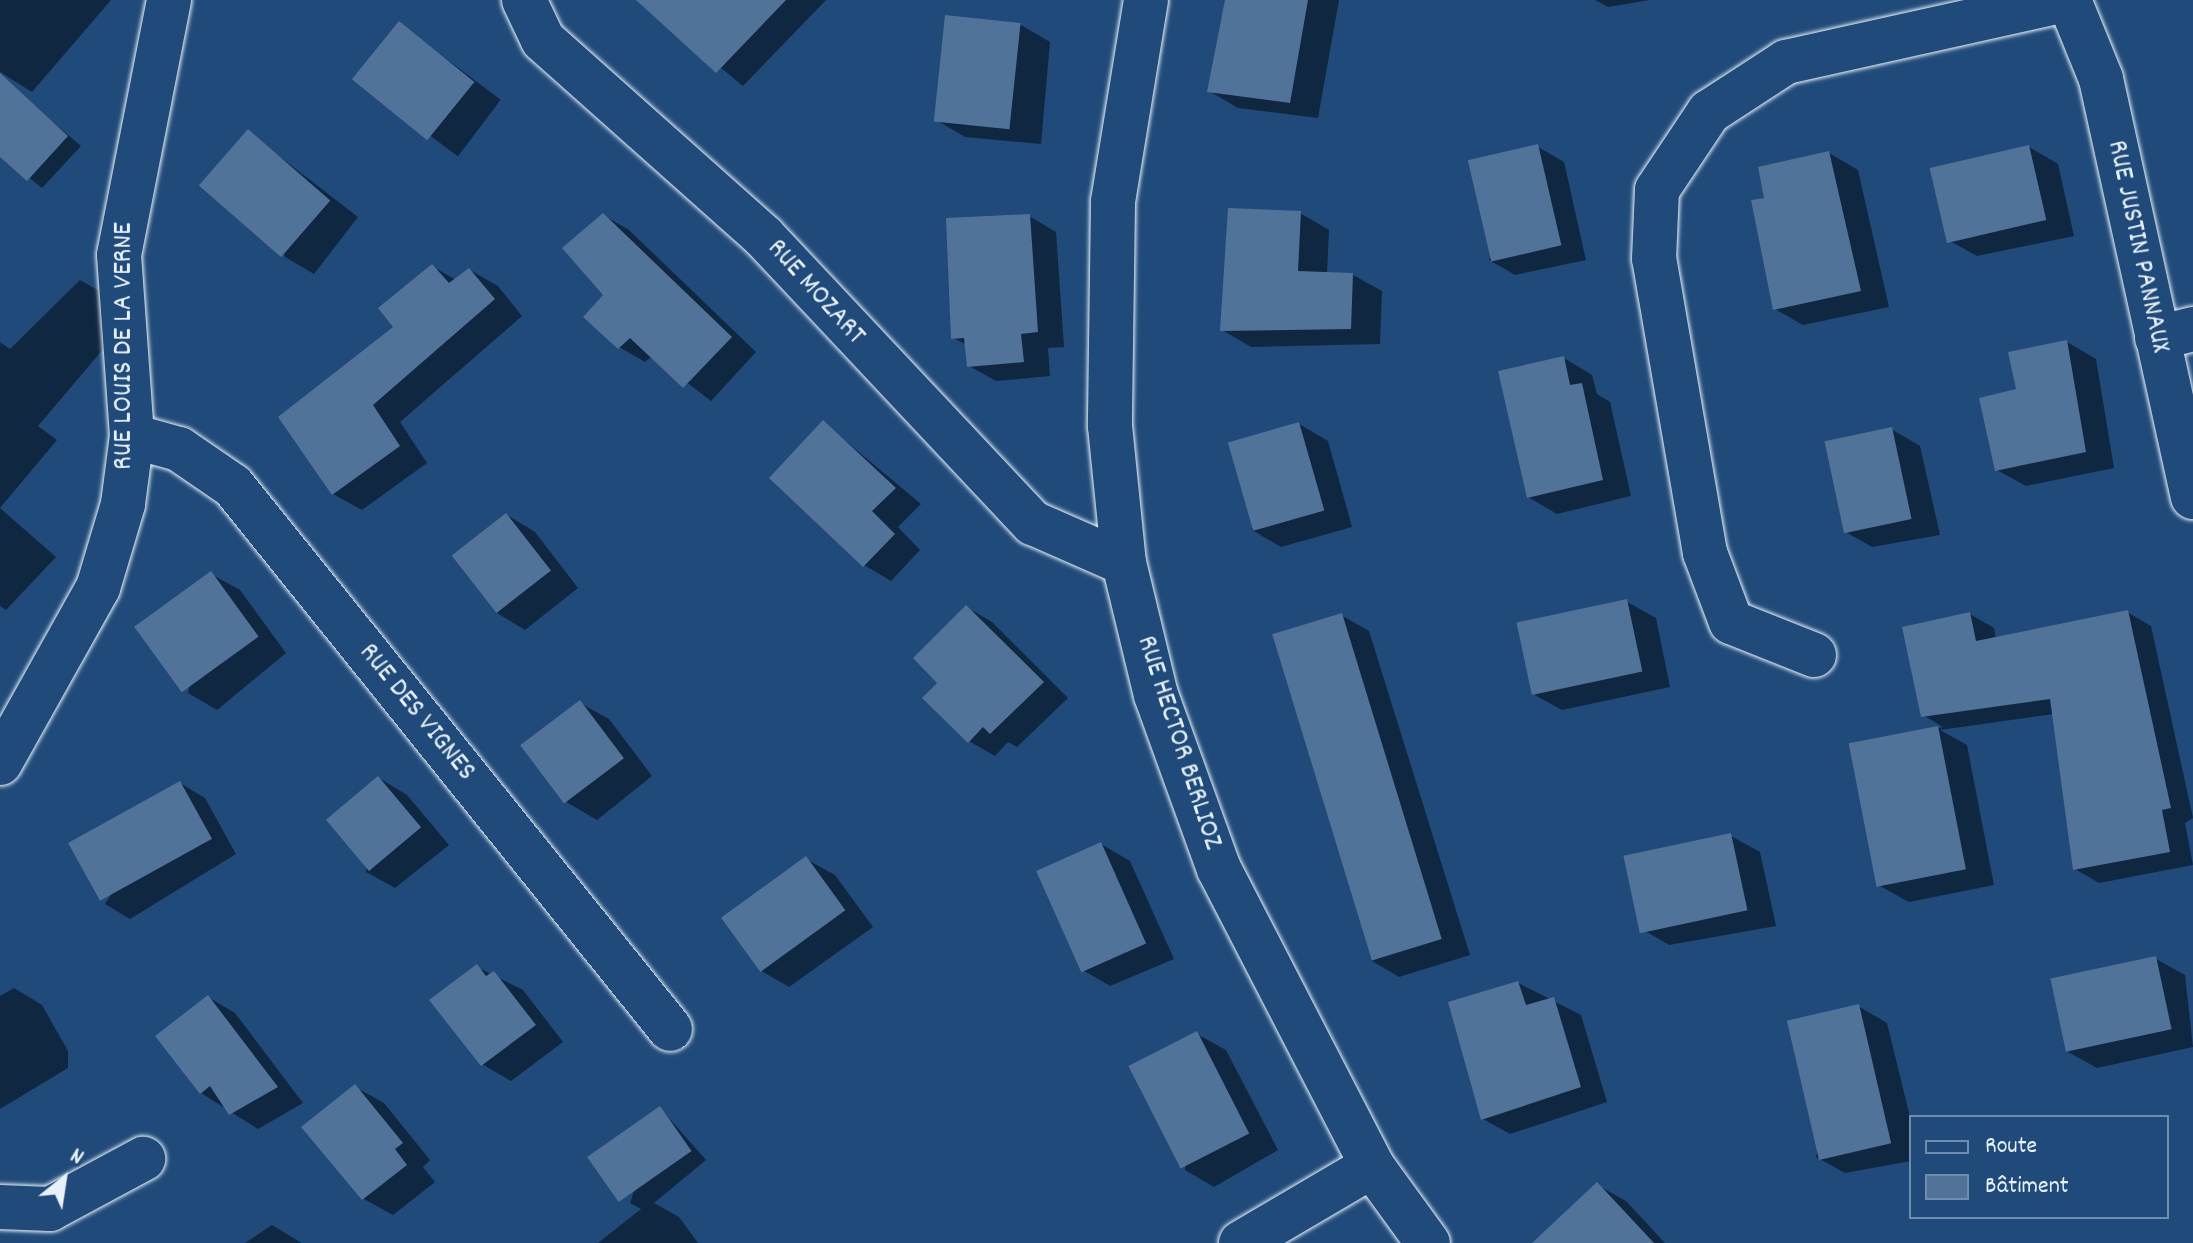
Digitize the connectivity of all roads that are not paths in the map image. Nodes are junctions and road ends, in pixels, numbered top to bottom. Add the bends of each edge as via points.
1 (169, 0) edge
2 (524, 0) edge
3 (1146, 0) edge
4 (2068, 0) edge
5 (2175, 333) edge
6 (132, 436) junction
7 (2193, 497) edge
8 (1124, 563) junction
9 (1814, 655) dead end
10 (0, 763) edge
11 (670, 1029) dead end
12 (143, 1159) dead end
13 (1372, 1166) junction
14 (0, 1207) edge
15 (1241, 1243) edge
16 (1428, 1243) edge

1 - 6 street, RUE LOUIS DE LA VERNE via 119,255
2 - 8 street, RUE MOZART via 543,40 764,237 1033,523
3 - 8 street, RUE HECTOR BERLIOZ via 1113,202 1110,426
4 - 5 street, RUE JUSTIN PANNAUX via 2101,79
4 - 9 street via 1786,62 1709,112 1677,150 1657,190 1654,259 1705,553 1731,622
5 - 7 street, RUE JUSTIN PANNAUX
6 - 10 street, RUE LOUIS DE LA VERNE via 123,504 98,588
6 - 11 street, RUE DES VIGNES via 179,449 233,486
8 - 13 street, RUE HECTOR BERLIOZ via 1156,695 1219,869
12 - 14 street via 50,1209
13 - 15 street
13 - 16 street, RUE HECTOR BERLIOZ

